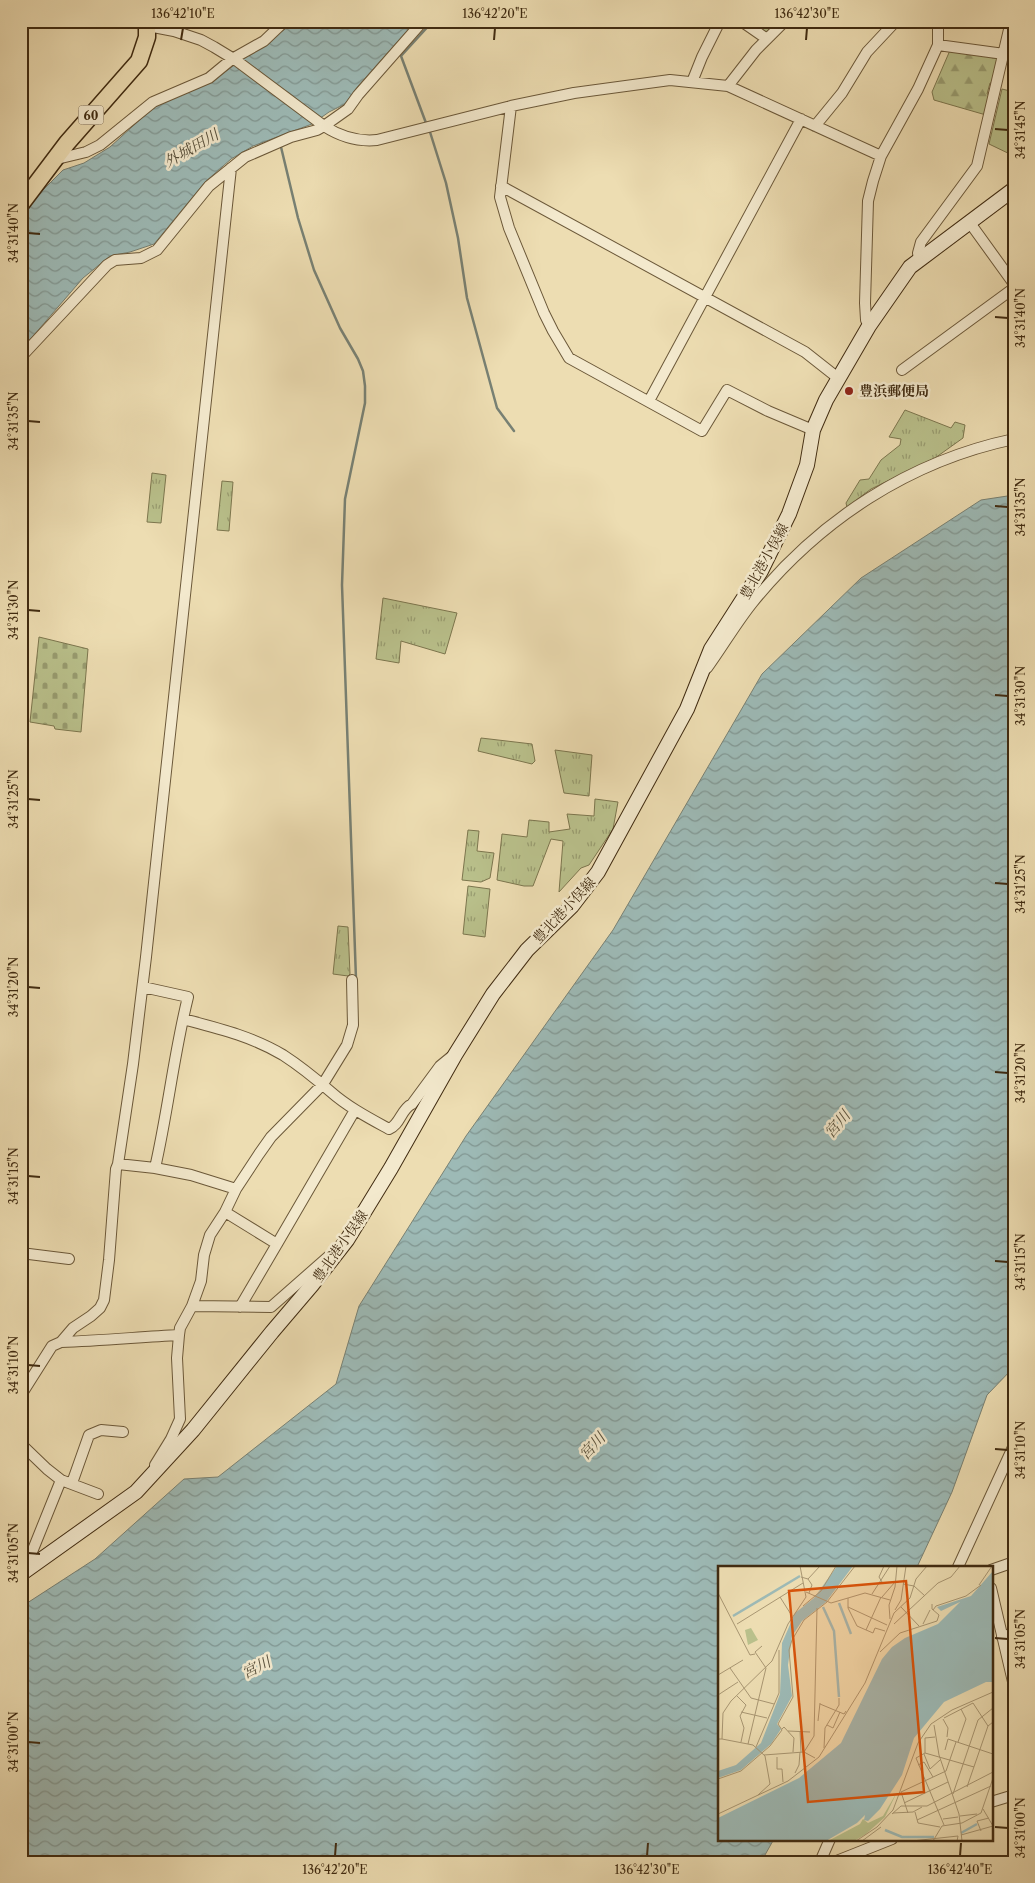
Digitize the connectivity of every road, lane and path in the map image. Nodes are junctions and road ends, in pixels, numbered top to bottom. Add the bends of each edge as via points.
1 (183, 21) edge
2 (285, 21) edge
3 (423, 21) edge
4 (720, 21) edge
5 (741, 21) edge
6 (785, 21) edge
7 (896, 21) edge
8 (938, 21) edge
9 (1012, 22) edge
10 (148, 23) edge
11 (174, 31) junction
12 (767, 39) junction
13 (938, 44) junction
14 (1004, 54) junction
15 (234, 60) junction
16 (692, 82) junction
17 (728, 86) junction
18 (511, 106) junction
19 (801, 120) junction
20 (322, 124) junction
21 (815, 126) junction
22 (881, 156) junction
23 (57, 159) junction
24 (231, 168) junction
25 (500, 186) junction
26 (1014, 189) edge
27 (21, 204) edge
28 (970, 224) junction
29 (919, 259) junction
30 (1014, 286) edge
31 (706, 298) junction
32 (869, 326) junction
33 (21, 357) edge
34 (902, 370) dead end
35 (838, 378) junction
36 (649, 401) junction
37 (814, 430) junction
38 (1014, 439) edge
39 (702, 675) junction
40 (352, 980) dead end
41 (143, 987) junction
42 (182, 1019) junction
43 (454, 1055) junction
44 (323, 1084) junction
45 (355, 1110) junction
46 (118, 1164) junction
47 (155, 1168) junction
48 (236, 1189) junction
49 (225, 1212) junction
50 (347, 1240) junction
51 (277, 1244) junction
52 (21, 1253) edge
53 (69, 1259) dead end
54 (192, 1306) junction
55 (240, 1307) junction
56 (179, 1335) junction
57 (60, 1342) junction
58 (21, 1395) edge
59 (123, 1432) dead end
60 (21, 1444) edge
61 (1014, 1445) edge
62 (149, 1478) junction
63 (61, 1480) junction
64 (72, 1483) junction
65 (98, 1494) dead end
66 (1014, 1562) edge
67 (21, 1566) edge
68 (958, 1566) edge
69 (992, 1570) edge
70 (21, 1574) edge
71 (992, 1592) edge
72 (1014, 1633) edge
73 (1002, 1637) junction
74 (1014, 1686) edge
75 (1014, 1795) edge
76 (992, 1802) edge
77 (830, 1840) edge
78 (889, 1840) edge
79 (820, 1862) edge
80 (834, 1862) edge

1 - 11 street
2 - 15 street via 264,41
3 - 20 street via 348,109
4 - 16 street
5 - 12 street
6 - 12 street
7 - 21 street via 867,52 842,93
8 - 13 street
9 - 14 street
10 - 11 street
10 - 23 main road, 60 via 139,61
11 - 15 street via 201,40
12 - 17 street
13 - 14 street
13 - 22 street via 918,89
14 - 29 street via 977,166 921,242
15 - 20 street
15 - 23 street via 209,78 153,102 100,145
16 - 17 street
16 - 18 street via 660,80
17 - 19 street
18 - 20 street via 377,140 355,140 336,134
18 - 25 street
19 - 21 street
19 - 31 street
20 - 24 street via 317,130 257,151
21 - 22 street
22 - 32 street via 868,201 865,303
23 - 27 main road, 60
24 - 33 street via 209,186 157,250 142,258 115,260 107,265
24 - 41 street
25 - 31 street
25 - 36 street via 509,228 544,313 569,358
26 - 28 main road, 豊北港小俣線
28 - 29 main road, 豊北港小俣線
28 - 30 street
29 - 32 main road, 豊北港小俣線 via 903,276
30 - 34 street
31 - 35 street via 805,352
31 - 36 street
32 - 35 main road, 豊北港小俣線
35 - 37 main road, 豊北港小俣線
36 - 37 street via 702,431 727,390
37 - 39 main road, 豊北港小俣線 via 807,465 789,514 761,571 711,649
38 - 39 street via 973,449 925,468 887,486 839,518 802,548 752,603
39 - 43 main road, 豊北港小俣線 via 687,709 598,872 572,906 526,950
40 - 44 street via 353,1025 350,1039
41 - 42 street via 188,997
41 - 46 street
42 - 44 street via 239,1034 283,1056
42 - 47 street
43 - 45 street via 440,1066 412,1104 406,1106 394,1127 389,1129
43 - 50 main road, 豊北港小俣線
44 - 45 street
44 - 48 street via 271,1137
45 - 51 street
46 - 47 street
46 - 57 street via 104,1300 100,1308
47 - 48 street
48 - 49 street
49 - 51 street
49 - 54 street via 210,1235
50 - 55 street via 271,1307
50 - 62 main road, 豊北港小俣線 via 210,1409
51 - 55 street
52 - 53 street
54 - 55 street
54 - 56 street
56 - 57 street
56 - 62 street via 180,1419
57 - 58 street via 52,1346 40,1362
59 - 64 street via 101,1430 89,1435
60 - 63 street
61 - 68 street
62 - 70 main road, 豊北港小俣線 via 136,1492
63 - 64 street
63 - 67 street via 32,1552
64 - 65 street
66 - 69 street
71 - 73 street
72 - 73 street
73 - 74 street
75 - 76 street
77 - 79 street
78 - 80 street

